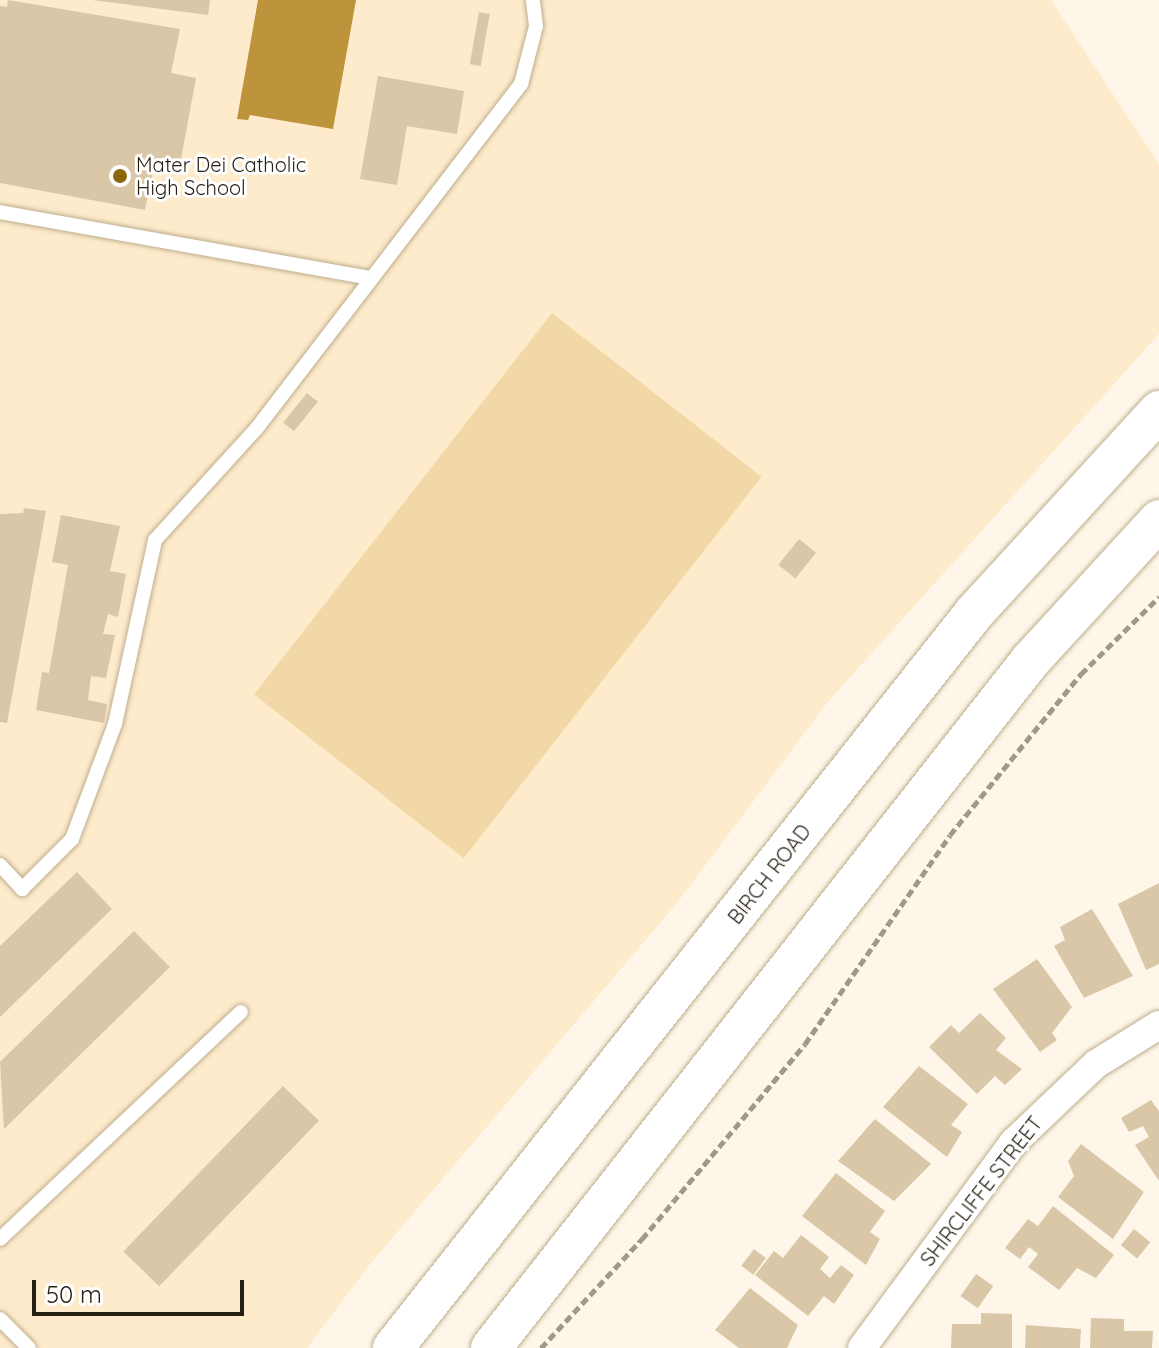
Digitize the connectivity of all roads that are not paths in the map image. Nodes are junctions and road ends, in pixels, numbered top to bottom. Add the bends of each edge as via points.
1 (533, 0) edge
2 (0, 212) edge
3 (371, 278) junction
4 (1159, 411) edge
5 (1159, 520) edge
6 (0, 865) edge
7 (241, 1012) dead end
8 (1159, 1025) edge
9 (0, 1239) edge
10 (0, 1319) edge
11 (29, 1348) edge
12 (393, 1348) edge
13 (491, 1348) edge
14 (862, 1348) edge

1 - 3 lane via 536,26 521,84
2 - 3 lane
3 - 6 lane via 257,428 155,540 115,724 72,839 22,889
4 - 12 main road, BIRCH ROAD via 974,613
5 - 13 main road via 1030,661
7 - 9 lane
8 - 14 street, SHIRCLIFFE STREET via 1096,1064 1020,1136
10 - 11 lane

